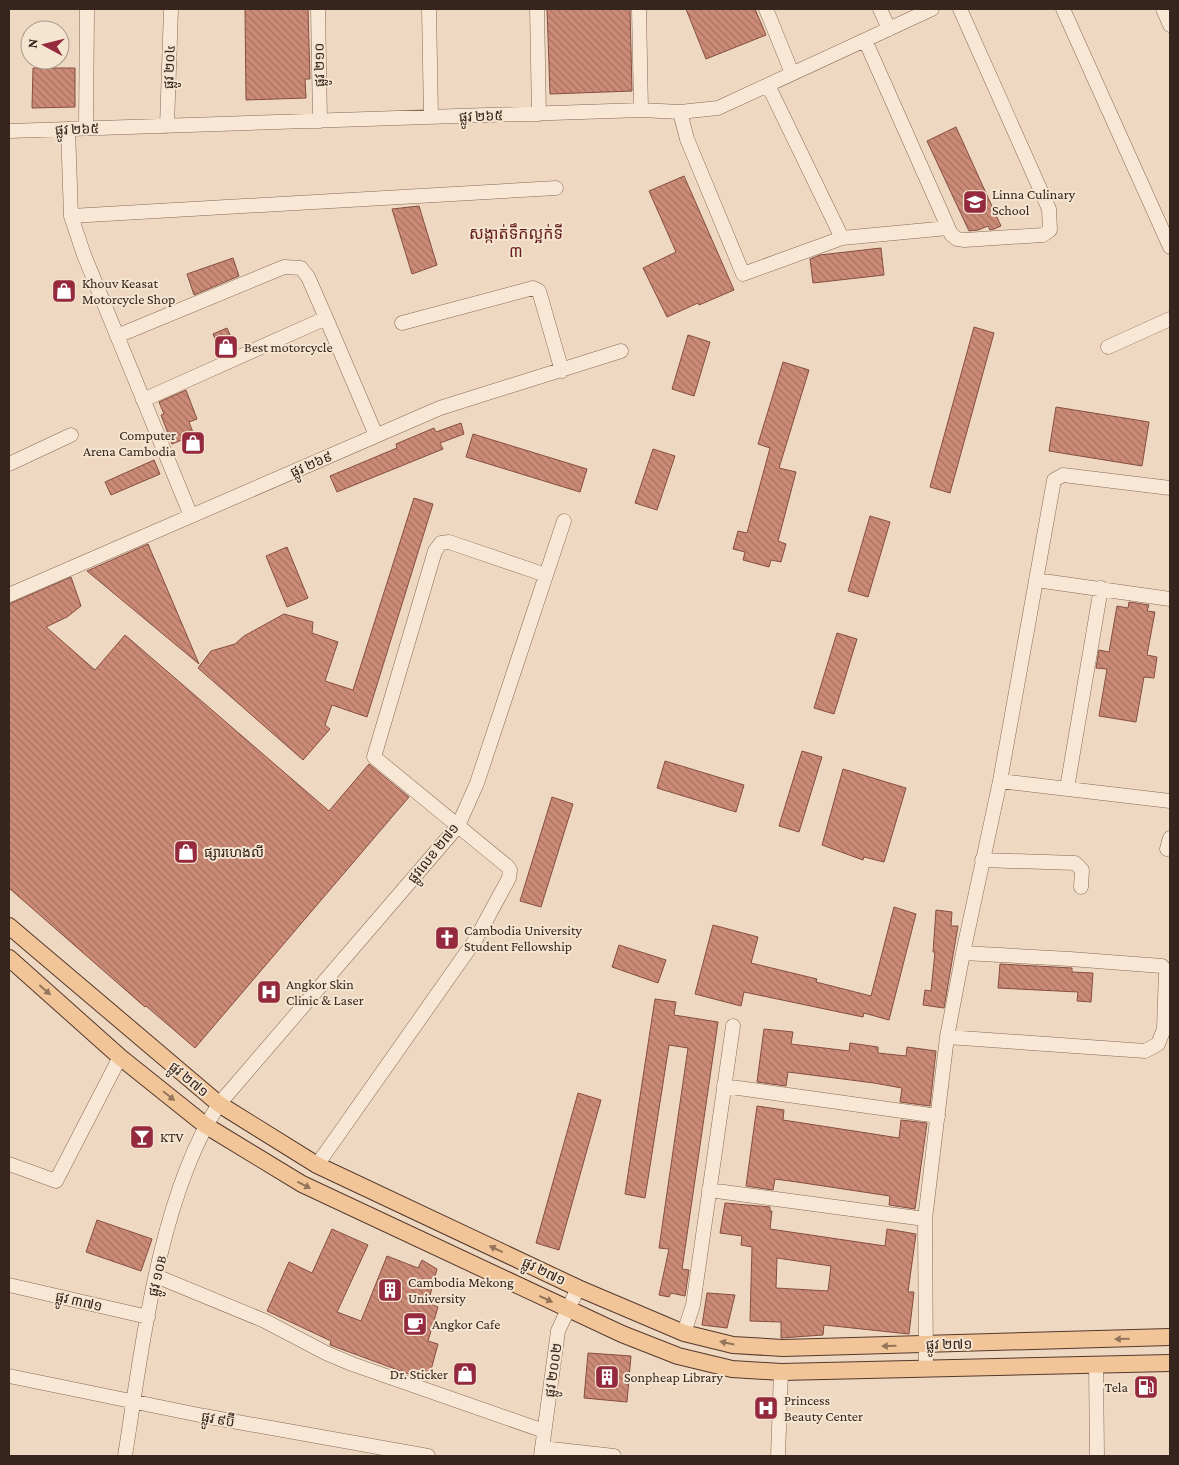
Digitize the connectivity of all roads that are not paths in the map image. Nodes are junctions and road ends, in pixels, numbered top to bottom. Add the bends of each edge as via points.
1 (87, 9) edge
2 (171, 9) edge
3 (318, 9) edge
4 (429, 9) edge
5 (537, 9) edge
6 (639, 9) edge
7 (766, 9) edge
8 (880, 9) edge
9 (932, 9) edge
10 (960, 9) edge
11 (1063, 9) edge
12 (1163, 9) edge
13 (1170, 25) edge
14 (889, 28) junction
15 (866, 40) junction
16 (792, 73) junction
17 (768, 85) junction
18 (641, 110) junction
19 (680, 112) junction
20 (538, 114) junction
21 (431, 117) junction
22 (320, 121) junction
23 (167, 126) junction
24 (86, 128) junction
25 (68, 129) junction
26 (9, 131) edge
27 (556, 188) dead end
28 (71, 216) junction
29 (948, 228) junction
30 (842, 238) junction
31 (1170, 247) edge
32 (326, 318) junction
33 (1170, 319) edge
34 (402, 323) dead end
35 (117, 336) junction
36 (1108, 347) dead end
37 (621, 351) dead end
38 (562, 371) junction
39 (143, 400) junction
40 (72, 435) dead end
41 (376, 435) junction
42 (9, 464) edge
43 (1170, 488) edge
44 (191, 516) junction
45 (564, 521) dead end
46 (546, 574) junction
47 (1036, 580) junction
48 (1101, 588) junction
49 (9, 594) edge
50 (1170, 599) edge
51 (1000, 781) junction
52 (1067, 788) junction
53 (1170, 801) edge
54 (458, 826) junction
55 (982, 860) junction
56 (1081, 887) dead end
57 (9, 926) edge
58 (962, 953) junction
59 (9, 958) edge
60 (733, 1026) dead end
61 (1167, 1030) edge
62 (948, 1037) junction
63 (120, 1057) junction
64 (724, 1086) junction
65 (219, 1104) junction
66 (938, 1116) junction
67 (205, 1125) junction
68 (9, 1164) edge
69 (317, 1165) junction
70 (709, 1190) junction
71 (924, 1219) junction
72 (156, 1276) junction
73 (9, 1285) edge
74 (578, 1288) junction
75 (568, 1309) junction
76 (148, 1317) junction
77 (684, 1333) junction
78 (1170, 1338) edge
79 (926, 1345) junction
80 (1170, 1363) edge
81 (1096, 1365) junction
82 (926, 1369) junction
83 (781, 1372) junction
84 (9, 1376) edge
85 (134, 1401) junction
86 (544, 1431) junction
87 (541, 1452) edge
88 (126, 1456) edge
89 (428, 1456) edge
90 (614, 1456) edge
91 (778, 1456) edge
92 (1097, 1456) edge

1 - 24 street
2 - 23 street, ផ្លូវ ២០៤
3 - 22 street, ផ្លូវ ២១០
4 - 21 street
5 - 20 street
6 - 18 street
7 - 16 street
8 - 14 street
9 - 14 street, ផ្លូវ ២៦៥
10 - 29 street via 1049,209 1050,230 1043,235 965,240 957,239
11 - 31 street
12 - 13 street
14 - 15 street, ផ្លូវ ២៦៥
15 - 16 street, ផ្លូវ ២៦៥
15 - 29 street
16 - 17 street, ផ្លូវ ២៦៥
17 - 19 street, ផ្លូវ ២៦៥ via 718,108
17 - 30 street
18 - 19 street, ផ្លូវ ២៦៥
18 - 20 street, ផ្លូវ ២៦៥
19 - 30 street via 687,139 743,274
20 - 21 street, ផ្លូវ ២៦៥
21 - 22 street, ផ្លូវ ២៦៥
22 - 23 street, ផ្លូវ ២៦៥
23 - 24 street, ផ្លូវ ២៦៥
24 - 25 street, ផ្លូវ ២៦៥
25 - 26 street, ផ្លូវ ២៦៥
25 - 28 street
27 - 28 street
28 - 35 street
29 - 30 street
32 - 35 street via 308,277 296,266 284,268
32 - 39 street
32 - 41 street
33 - 36 street
34 - 38 street via 533,288 539,292
35 - 39 street
37 - 38 street, ផ្លូវ ២៦៩
38 - 41 street, ផ្លូវ ២៦៩ via 440,408
39 - 44 street
40 - 42 street
41 - 44 street, ផ្លូវ ២៦៩
43 - 47 street via 1063,475 1054,480
44 - 49 street, ផ្លូវ ២៦៩
45 - 46 street, ផ្លូវលេខ ២៧១
46 - 54 street, ផ្លូវលេខ ២៧១ via 477,783
46 - 54 street via 449,542 441,543 435,551 374,757
47 - 48 street
47 - 51 street
48 - 50 street
48 - 52 street
51 - 52 street
51 - 55 street
52 - 53 street
54 - 65 street, ផ្លូវលេខ ២៧១
54 - 69 street via 507,866 509,878 476,939
55 - 56 street via 1075,864 1082,870
55 - 58 street
57 - 65 main road, ផ្លូវ ២៧១
58 - 61 street via 1162,966 1166,971
58 - 62 street
59 -> 63 main road, ផ្លូវ ២៧១
60 - 64 street
61 - 62 street via 1158,1044 1145,1051
62 - 66 street
63 -> 67 main road, ផ្លូវ ២៧១
63 - 68 street via 56,1181
64 - 66 street
64 - 70 street
65 - 67 street, ផ្លូវ ១០B
65 - 69 main road, ផ្លូវ ២៧១
66 - 71 street
67 - 72 street, ផ្លូវ ១០B via 195,1144
67 -> 75 main road, ផ្លូវ ២៧១ via 302,1184
74 -> 69 main road, ផ្លូវ ២៧១
70 - 71 street
70 - 77 street via 693,1305
71 - 79 street
72 - 76 street, ផ្លូវ ១០B
72 - 86 street via 265,1321 352,1364
73 - 76 street, ផ្លូវ ៣៧១
74 - 75 street, ផ្លូវ ២០០២
74 - 77 main road, ផ្លូវ ២៧១
75 - 83 main road, ផ្លូវ ២៧១ via 678,1356 732,1369
75 - 86 street, ផ្លូវ ២០០២ via 558,1331
76 - 85 street, ផ្លូវ ១០B
79 -> 77 main road, ផ្លូវ ២៧១ via 783,1348 733,1345
78 -> 79 main road, ផ្លូវ ២៧១
79 - 82 street
80 - 81 main road, ផ្លូវ ២៧១
81 - 82 main road, ផ្លូវ ២៧១
81 - 92 street
82 - 83 main road, ផ្លូវ ២៧១
83 - 91 street
84 - 85 street, ផ្លូវ ៩ប៊ី
85 - 88 street, ផ្លូវ ១០B
85 - 89 street, ផ្លូវ ៩ប៊ី
86 - 87 street, ផ្លូវ ២០០២
87 - 90 street

